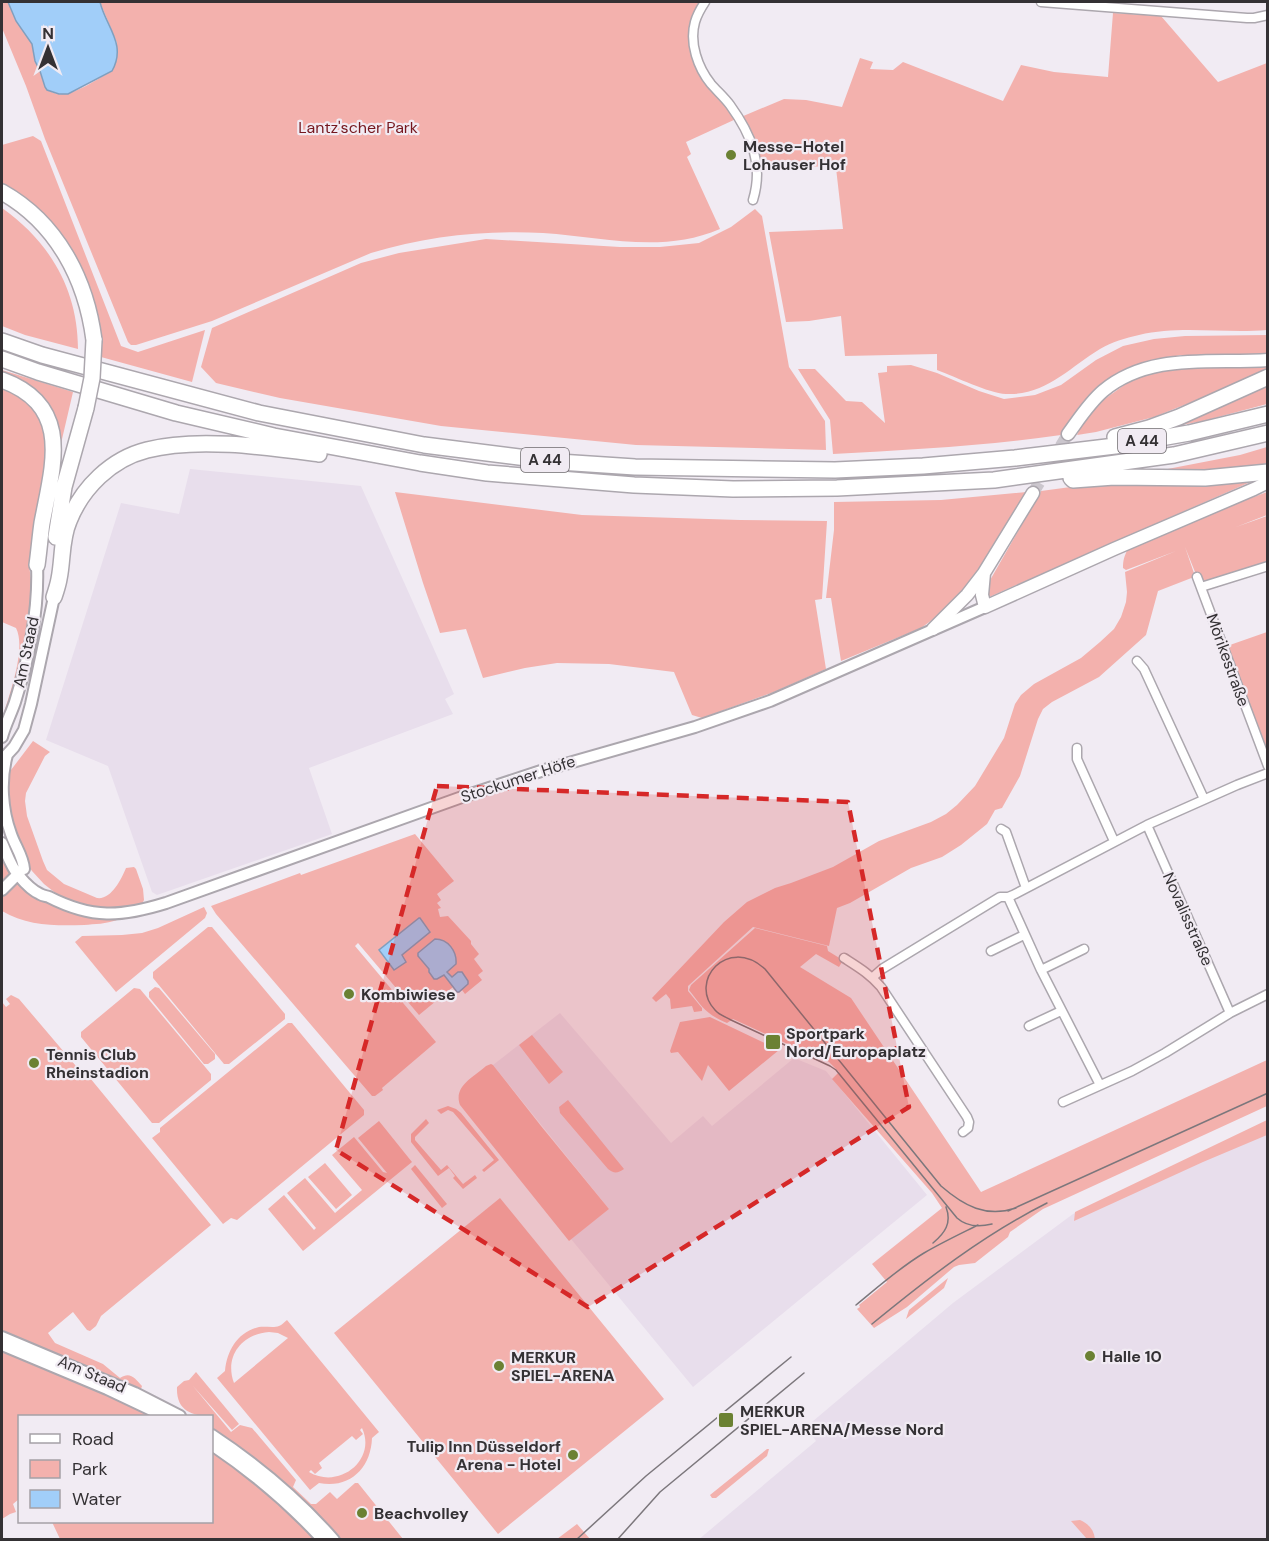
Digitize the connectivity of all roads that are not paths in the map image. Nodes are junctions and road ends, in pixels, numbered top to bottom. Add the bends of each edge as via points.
1 (705, 2) edge
2 (1041, 2) edge
3 (1268, 15) edge
4 (2, 192) edge
5 (753, 201) dead end
6 (2, 203) edge
7 (2, 336) edge
8 (89, 340) junction
9 (2, 342) edge
10 (24, 349) junction
11 (2, 359) edge
12 (1268, 360) edge
13 (1268, 377) edge
14 (2, 380) edge
15 (81, 407) junction
16 (1268, 414) edge
17 (1268, 433) edge
18 (1068, 434) tunnel mouth
19 (1015, 458) junction
20 (420, 463) junction
21 (1060, 472) junction
22 (1268, 472) edge
23 (1268, 482) edge
24 (49, 490) junction
25 (1033, 493) tunnel mouth
26 (37, 565) joint
27 (1268, 566) edge
28 (984, 573) junction
29 (1197, 578) dead end
30 (1201, 588) junction
31 (54, 597) junction
32 (985, 607) junction
33 (933, 629) junction
34 (1137, 661) dead end
35 (2, 737) edge
36 (1077, 748) dead end
37 (4, 757) edge
38 (1268, 766) edge
39 (1268, 773) edge
40 (1204, 799) junction
41 (1147, 825) junction
42 (1001, 829) dead end
43 (1114, 842) junction
44 (2, 843) edge
45 (13, 879) edge
46 (1026, 888) junction
47 (46, 896) junction
48 (1008, 897) junction
49 (1024, 935) junction
50 (1084, 949) dead end
51 (991, 951) dead end
52 (844, 958) dead end
53 (1041, 970) junction
54 (873, 977) junction
55 (1268, 994) edge
56 (1061, 1011) junction
57 (1230, 1013) junction
58 (1029, 1026) dead end
59 (1100, 1085) junction
60 (1063, 1102) dead end
61 (963, 1132) dead end
62 (2, 1336) edge
63 (2, 1346) edge
64 (162, 1415) edge
65 (178, 1415) edge
66 (213, 1436) edge
67 (213, 1446) edge
68 (323, 1539) edge
69 (334, 1539) edge

1 - 5 street via 694,23 693,44 710,82 741,121 752,144 758,175
2 - 3 street via 1243,18
4 - 8 highway via 34,215 62,249 81,284 91,319
6 - 8 highway via 26,221 55,255
7 - 10 highway
8 - 15 highway, bridge via 94,355 92,378
9 - 10 highway, A 44
10 - 19 highway, A 44 via 259,412 424,445 559,462 836,470
11 - 20 highway, A 44 via 187,415 274,436
12 - 18 main road via 1183,362 1132,374 1103,391
13 - 19 highway via 1149,428
14 - 24 highway via 27,393 49,419 53,436
15 - 24 highway
15 - 31 highway via 59,515 52,577
16 - 19 highway, A 44 via 1189,433
17 - 21 highway, A 44 via 1174,454
20 - 21 highway, A 44 via 569,481 732,489 914,485
20 - 31 highway via 383,464 276,448 196,444 146,450 126,457 84,492 68,524
21 - 22 highway via 1073,480 1205,478
23 - 32 main road
24 - 26 highway
25 - 28 main road
26 - 35 street, Am Staad via 28,656
27 - 30 street
28 - 32 main road
28 - 33 main road
29 - 30 street, Mörikestraße
30 - 38 street, Mörikestraße
31 - 37 street, Am Staad via 32,704 20,739
32 - 33 street, Stockumer Höfe
33 - 47 street, Stockumer Höfe via 770,701 532,774 166,903 113,914 71,908
34 - 40 street
36 - 43 street via 1077,759
37 - 45 street, Am Staad via 5,811 22,858
39 - 40 street
40 - 41 street
41 - 43 street
41 - 57 street, Novalisstraße
42 - 46 street via 1006,832
43 - 46 street
44 - 45 street
45 - 47 street, Stockumer Höfe
45 - 47 street, Stockumer Höfe via 43,889
46 - 48 street
48 - 49 street
48 - 54 street via 962,914
49 - 51 street
49 - 53 street
50 - 53 street
52 - 54 street
53 - 56 street
54 - 61 street via 967,1117 968,1128
55 - 57 street
56 - 58 street
56 - 59 street
57 - 59 street via 1165,1053
59 - 60 street
62 - 65 street, Am Staad
63 - 64 street, Am Staad
66 - 69 street via 282,1488
67 - 68 street via 268,1487

